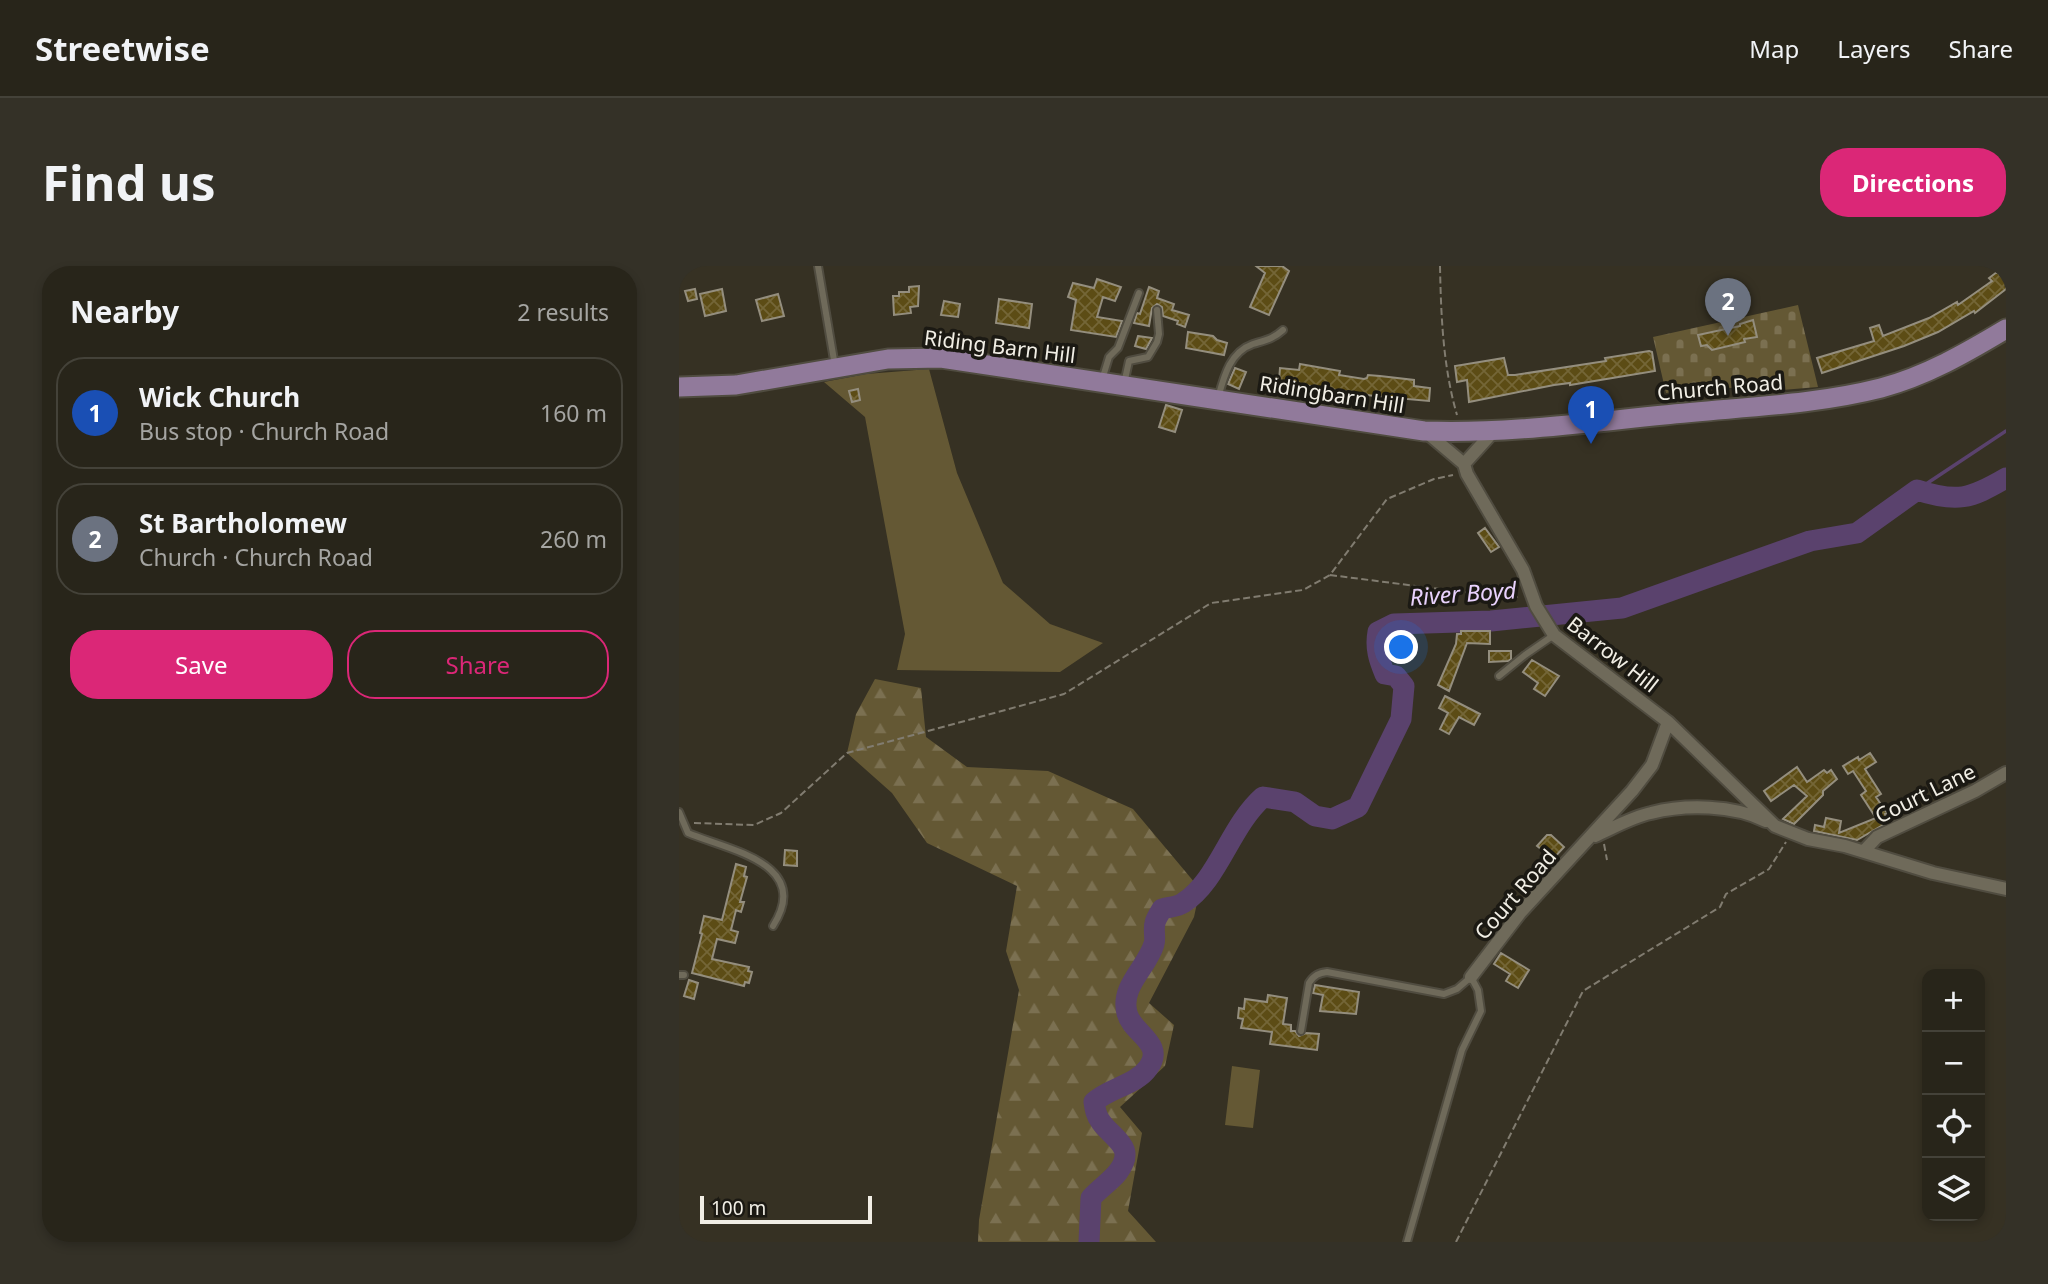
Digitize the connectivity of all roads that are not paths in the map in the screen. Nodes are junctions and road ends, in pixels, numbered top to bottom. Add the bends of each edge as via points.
1 (818, 266) edge
2 (1139, 293) dead end
3 (1157, 310) dead end
4 (2006, 329) edge
5 (1283, 330) dead end
6 (835, 368) junction
7 (1102, 382) junction
8 (1124, 386) junction
9 (679, 387) edge
10 (1225, 401) junction
11 (1424, 431) junction
12 (1493, 432) junction
13 (1465, 469) junction
14 (1554, 635) junction
15 (1499, 676) dead end
16 (1668, 722) junction
17 (2006, 773) edge
18 (679, 812) edge
19 (1775, 826) junction
20 (682, 828) edge
21 (1596, 835) junction
22 (1864, 851) junction
23 (2006, 888) edge
24 (773, 926) dead end
25 (1471, 977) junction
26 (1301, 1031) dead end
27 (1407, 1242) edge

1 - 6 lane
2 - 7 lane
3 - 8 lane via 1157,342 1148,357 1129,361
4 - 12 main road, Church Road via 1926,372 1847,395
5 - 10 lane via 1274,339 1235,354 1223,379
6 - 7 main road, Riding Barn Hill via 888,359 941,358
6 - 9 main road, Riding Barn Hill via 736,386
7 - 8 main road, Riding Barn Hill
8 - 10 main road, Riding Barn Hill
10 - 11 main road, Ridingbarn Hill
11 - 12 main road, Church Road
11 - 13 street, Barrow Hill
12 - 13 street
13 - 14 street, Barrow Hill
14 - 15 lane
14 - 16 street, Barrow Hill
16 - 19 street, Barrow Hill
16 - 21 street, Court Road via 1652,765
17 - 22 street, Court Lane via 1877,837
18 - 20 lane
19 - 21 street, Court Road via 1730,810 1676,809 1650,813
19 - 22 street, Barrow Hill via 1808,839
20 - 24 lane via 746,853 780,879 783,896
21 - 25 street, Court Road via 1520,913
22 - 23 street via 1933,873
25 - 26 lane via 1444,994 1328,972 1317,974 1309,983
25 - 27 lane via 1481,1011 1462,1050

